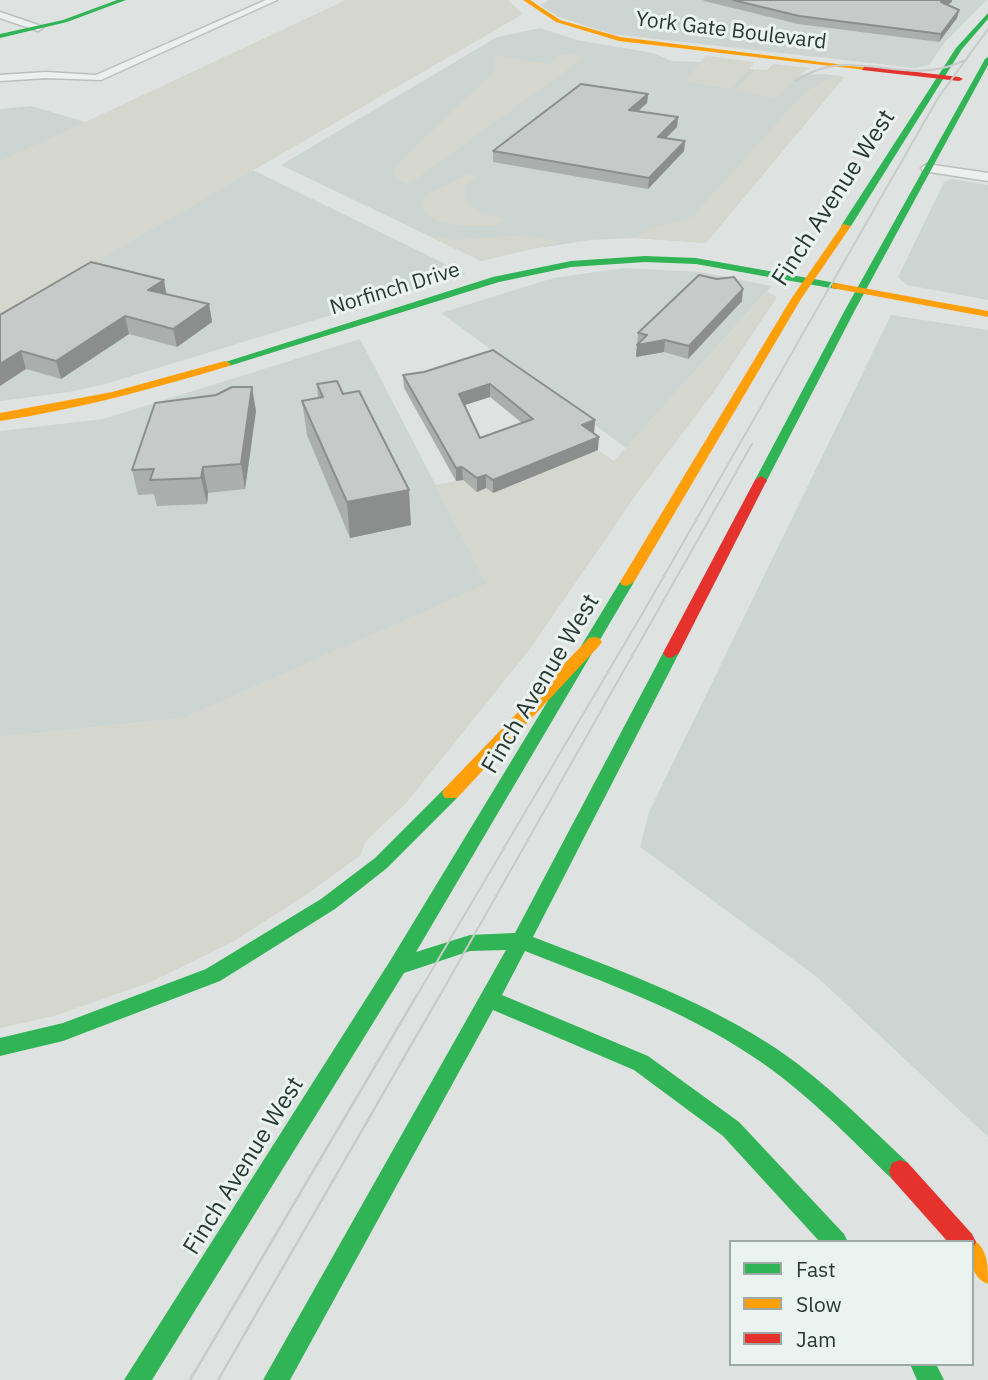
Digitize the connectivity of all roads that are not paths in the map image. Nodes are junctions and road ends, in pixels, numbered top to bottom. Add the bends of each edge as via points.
1 (123, 0) edge
2 (273, 0) edge
3 (526, 0) edge
4 (0, 15) edge
5 (988, 15) edge
6 (38, 28) junction
7 (0, 36) edge
8 (988, 60) edge
9 (940, 77) junction
10 (0, 78) edge
11 (982, 80) edge
12 (927, 168) junction
13 (988, 177) edge
14 (810, 281) junction
15 (862, 290) junction
16 (988, 314) edge
17 (0, 417) edge
18 (594, 642) junction
19 (521, 942) junction
20 (397, 967) junction
21 (490, 999) junction
22 (0, 1047) edge
23 (834, 1240) edge
24 (962, 1240) edge
25 (974, 1254) edge
26 (988, 1272) edge
27 (137, 1380) edge
28 (276, 1380) edge

1 - 6 main road
2 - 10 street via 97,78
3 - 9 main road, York Gate Boulevard via 541,14 565,25 619,38
4 - 6 street
5 - 9 main road, Finch Avenue West via 958,48
6 - 7 main road
8 - 11 main road
9 - 11 main road, York Gate Boulevard
9 - 14 main road, Finch Avenue West
11 - 12 main road
12 - 13 street
12 - 15 main road
14 - 15 main road, Norfinch Drive
14 - 17 main road, Norfinch Drive via 658,257 552,265 127,394
14 - 18 main road, Finch Avenue West
15 - 16 main road, Norfinch Drive
15 - 19 main road
18 - 20 main road, Finch Avenue West
18 - 22 main road via 420,825 328,904 213,975 63,1032
19 - 20 main road via 470,943
19 - 21 main road
19 - 24 main road via 675,1000 760,1049 824,1098 905,1176
20 - 27 main road, Finch Avenue West
21 - 23 main road via 640,1063 731,1129
21 - 28 main road
25 - 26 main road

